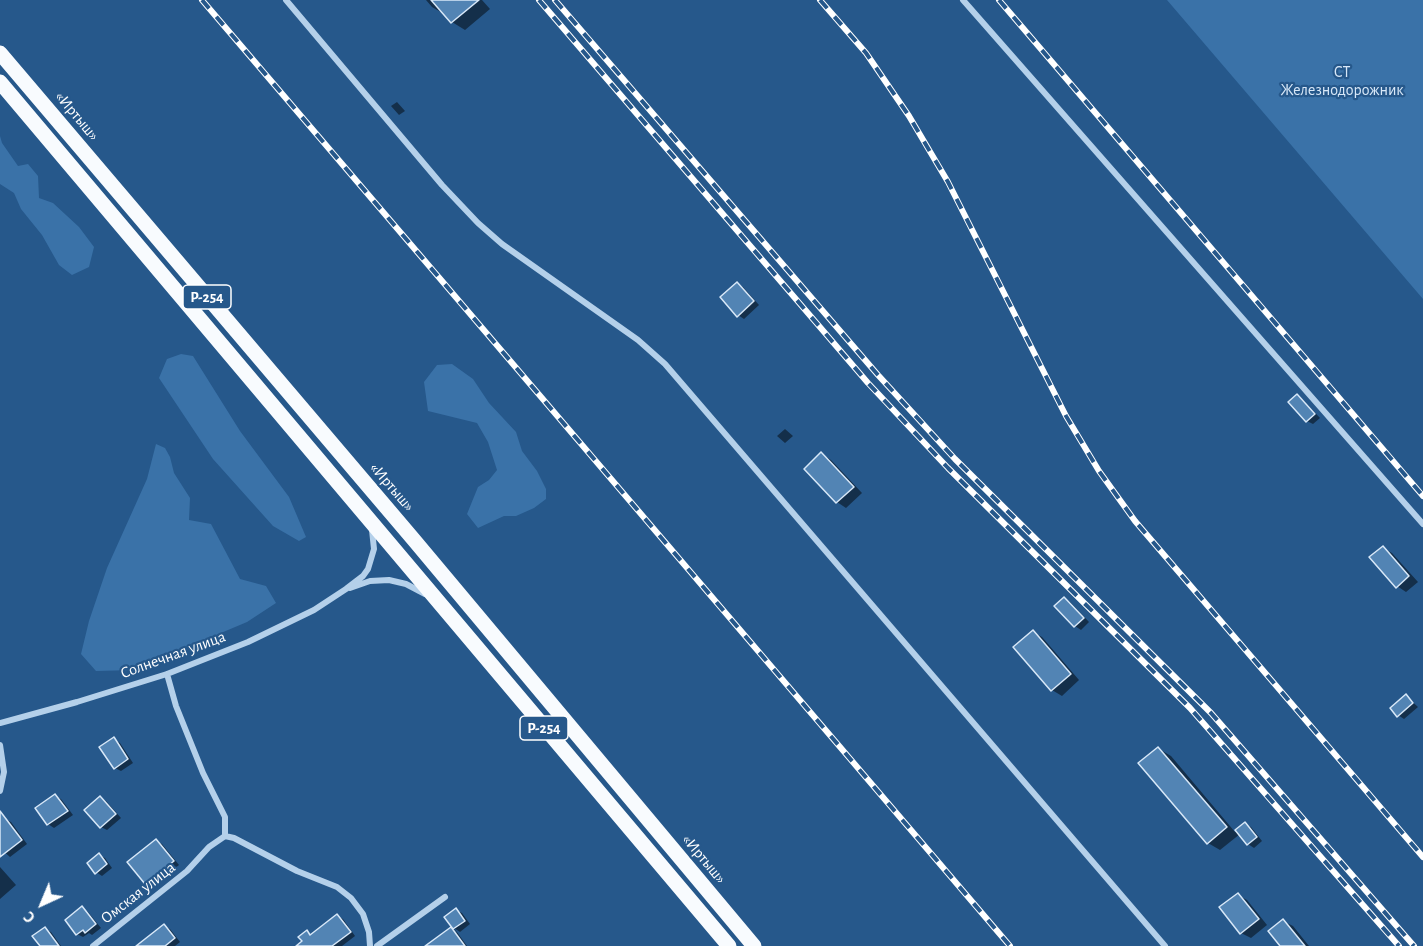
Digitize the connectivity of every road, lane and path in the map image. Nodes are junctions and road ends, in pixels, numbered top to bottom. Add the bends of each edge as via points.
1 (286, 0) edge
2 (963, 0) edge
3 (0, 53) edge
4 (0, 82) edge
5 (361, 509) junction
6 (1423, 524) edge
7 (346, 589) junction
8 (437, 600) junction
9 (166, 674) junction
10 (0, 723) edge
11 (0, 745) edge
12 (0, 791) edge
13 (225, 836) junction
14 (445, 897) dead end
15 (93, 946) edge
16 (370, 946) edge
17 (377, 946) edge
18 (729, 946) edge
19 (754, 946) edge
20 (1165, 946) edge

1 - 20 street via 478,223 665,364
2 - 6 street
3 - 19 main road, «Иртыш» / Р-254
4 - 5 main road, Р-254
5 - 7 street via 372,529 373,557 363,576
5 - 8 main road, Р-254
7 - 8 street via 389,580
7 - 9 street, Солнечная улица via 248,642
8 - 18 main road, Р-254
9 - 10 street, Солнечная улица
9 - 13 street via 202,773 225,817
11 - 12 street via 4,772
13 - 15 street, Омская улица via 209,846 188,871
13 - 16 street via 337,887 363,914
14 - 17 street

